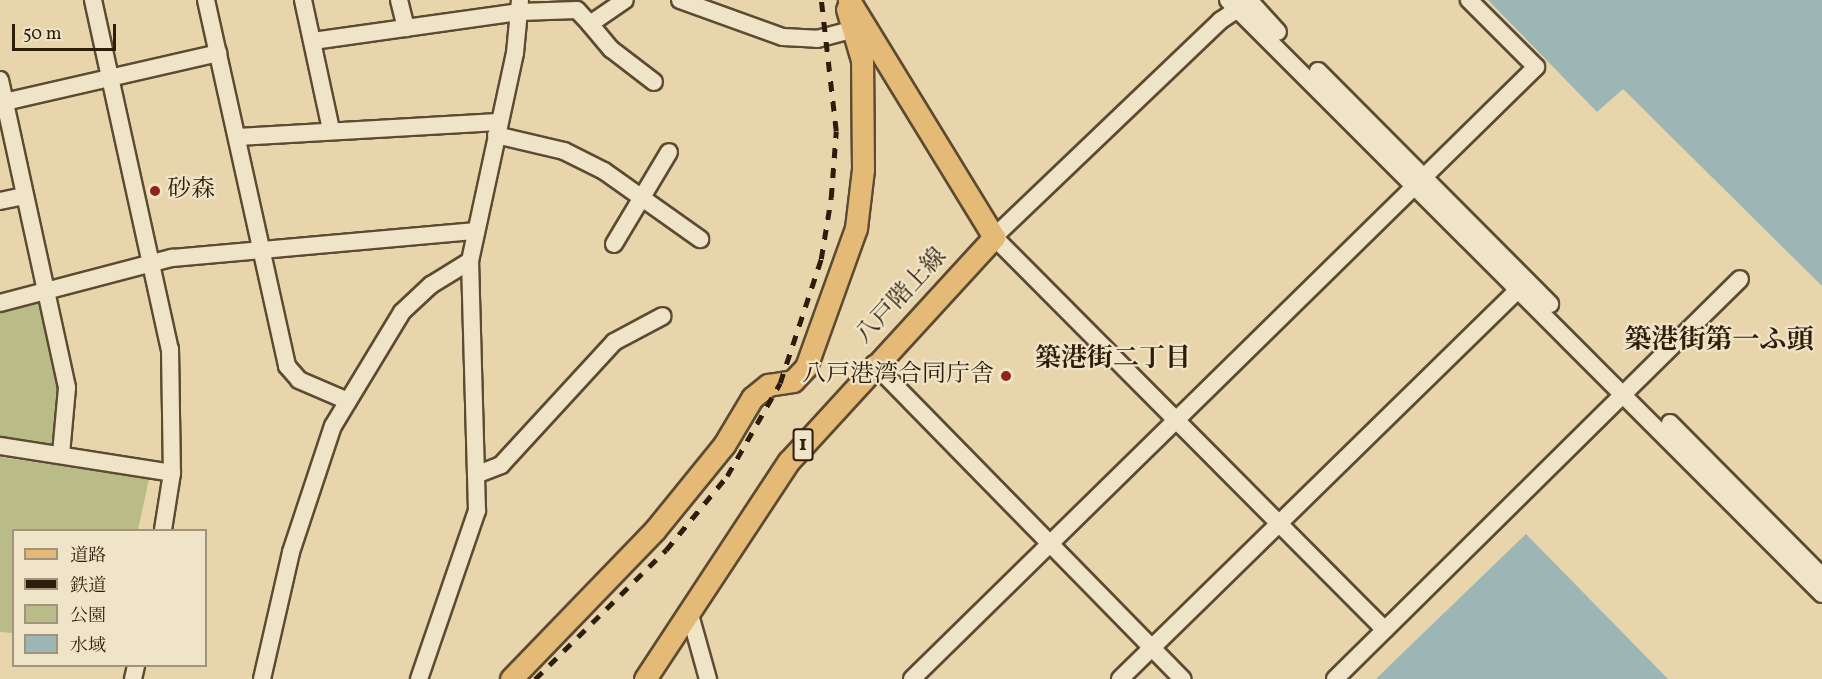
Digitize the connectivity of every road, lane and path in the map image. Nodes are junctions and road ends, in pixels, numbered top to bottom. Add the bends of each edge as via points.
1 (93, 0) edge
2 (206, 0) edge
3 (303, 0) edge
4 (399, 0) edge
5 (625, 0) edge
6 (680, 0) edge
7 (844, 0) edge
8 (849, 0) edge
9 (1469, 0) edge
10 (1240, 2) edge
11 (520, 6) edge
12 (590, 24) junction
13 (406, 28) junction
14 (854, 29) junction
15 (313, 41) junction
16 (218, 53) junction
17 (111, 78) junction
18 (0, 80) edge
19 (654, 82) dead end
20 (3, 102) edge
21 (497, 128) junction
22 (331, 130) junction
23 (237, 137) junction
24 (669, 152) dead end
25 (1418, 180) junction
26 (641, 195) junction
27 (24, 196) junction
28 (0, 201) edge
29 (474, 231) junction
30 (994, 237) junction
31 (700, 239) dead end
32 (614, 244) dead end
33 (262, 250) junction
34 (154, 261) junction
35 (470, 261) junction
36 (1740, 279) dead end
37 (1523, 285) junction
38 (48, 287) junction
39 (0, 303) edge
40 (663, 316) dead end
41 (874, 364) junction
42 (1630, 391) junction
43 (348, 401) junction
44 (1176, 419) junction
45 (0, 446) edge
46 (61, 454) junction
47 (172, 473) junction
48 (478, 474) junction
49 (1280, 524) junction
50 (163, 529) edge
51 (1050, 545) junction
52 (1822, 576) edge
53 (1822, 594) edge
54 (689, 611) junction
55 (1385, 630) junction
56 (1152, 649) junction
57 (262, 679) edge
58 (418, 679) edge
59 (511, 679) edge
60 (645, 679) edge
61 (708, 679) edge
62 (912, 679) edge
63 (1120, 679) edge
64 (1182, 679) edge
65 (1335, 679) edge

1 - 17 street
2 - 16 street
3 - 15 street
4 - 13 street
5 - 12 street
6 - 14 street via 783,38 817,39
7 - 14 main road, 八戸階上線
8 - 30 main road
9 - 25 street via 1536,67
10 - 25 street
10 - 30 street
11 - 12 street via 577,10
11 - 13 street
11 - 21 street
12 - 19 street via 611,49
13 - 15 street
14 - 59 main road, 八戸階上線 via 866,109 856,228 806,367 793,381 768,386 752,398 724,445 654,531
15 - 22 street
16 - 17 street
16 - 23 street
17 - 20 street
17 - 34 street
18 - 20 street
20 - 27 street
21 - 22 street
21 - 26 street via 564,151
21 - 29 street
22 - 23 street
23 - 33 street
24 - 26 street
25 - 37 street
25 - 44 street
26 - 31 street
26 - 32 street
27 - 28 street
27 - 38 street
29 - 33 street
29 - 35 street
30 - 41 main road, 八戸階上線 / 1
30 - 44 street
33 - 34 street
33 - 43 street via 287,366 299,380
34 - 38 street
34 - 47 street via 170,349
35 - 43 street via 431,285 402,312
35 - 48 street
36 - 42 street
37 - 42 street
37 - 49 street
38 - 39 street
38 - 46 street via 67,388
40 - 48 street via 614,342 501,465
41 - 51 street
41 - 54 main road, 八戸階上線 / 1 via 789,462
42 - 52 street
42 - 53 street
42 - 55 street
43 - 57 street via 333,426 291,552
44 - 49 street
44 - 51 street
45 - 46 street
46 - 47 street
47 - 50 street
48 - 58 street via 477,511
49 - 55 street
49 - 56 street
51 - 56 street
51 - 62 street
54 - 60 main road, 八戸階上線 / 1
54 - 61 street
55 - 65 street
56 - 63 street
56 - 64 street

